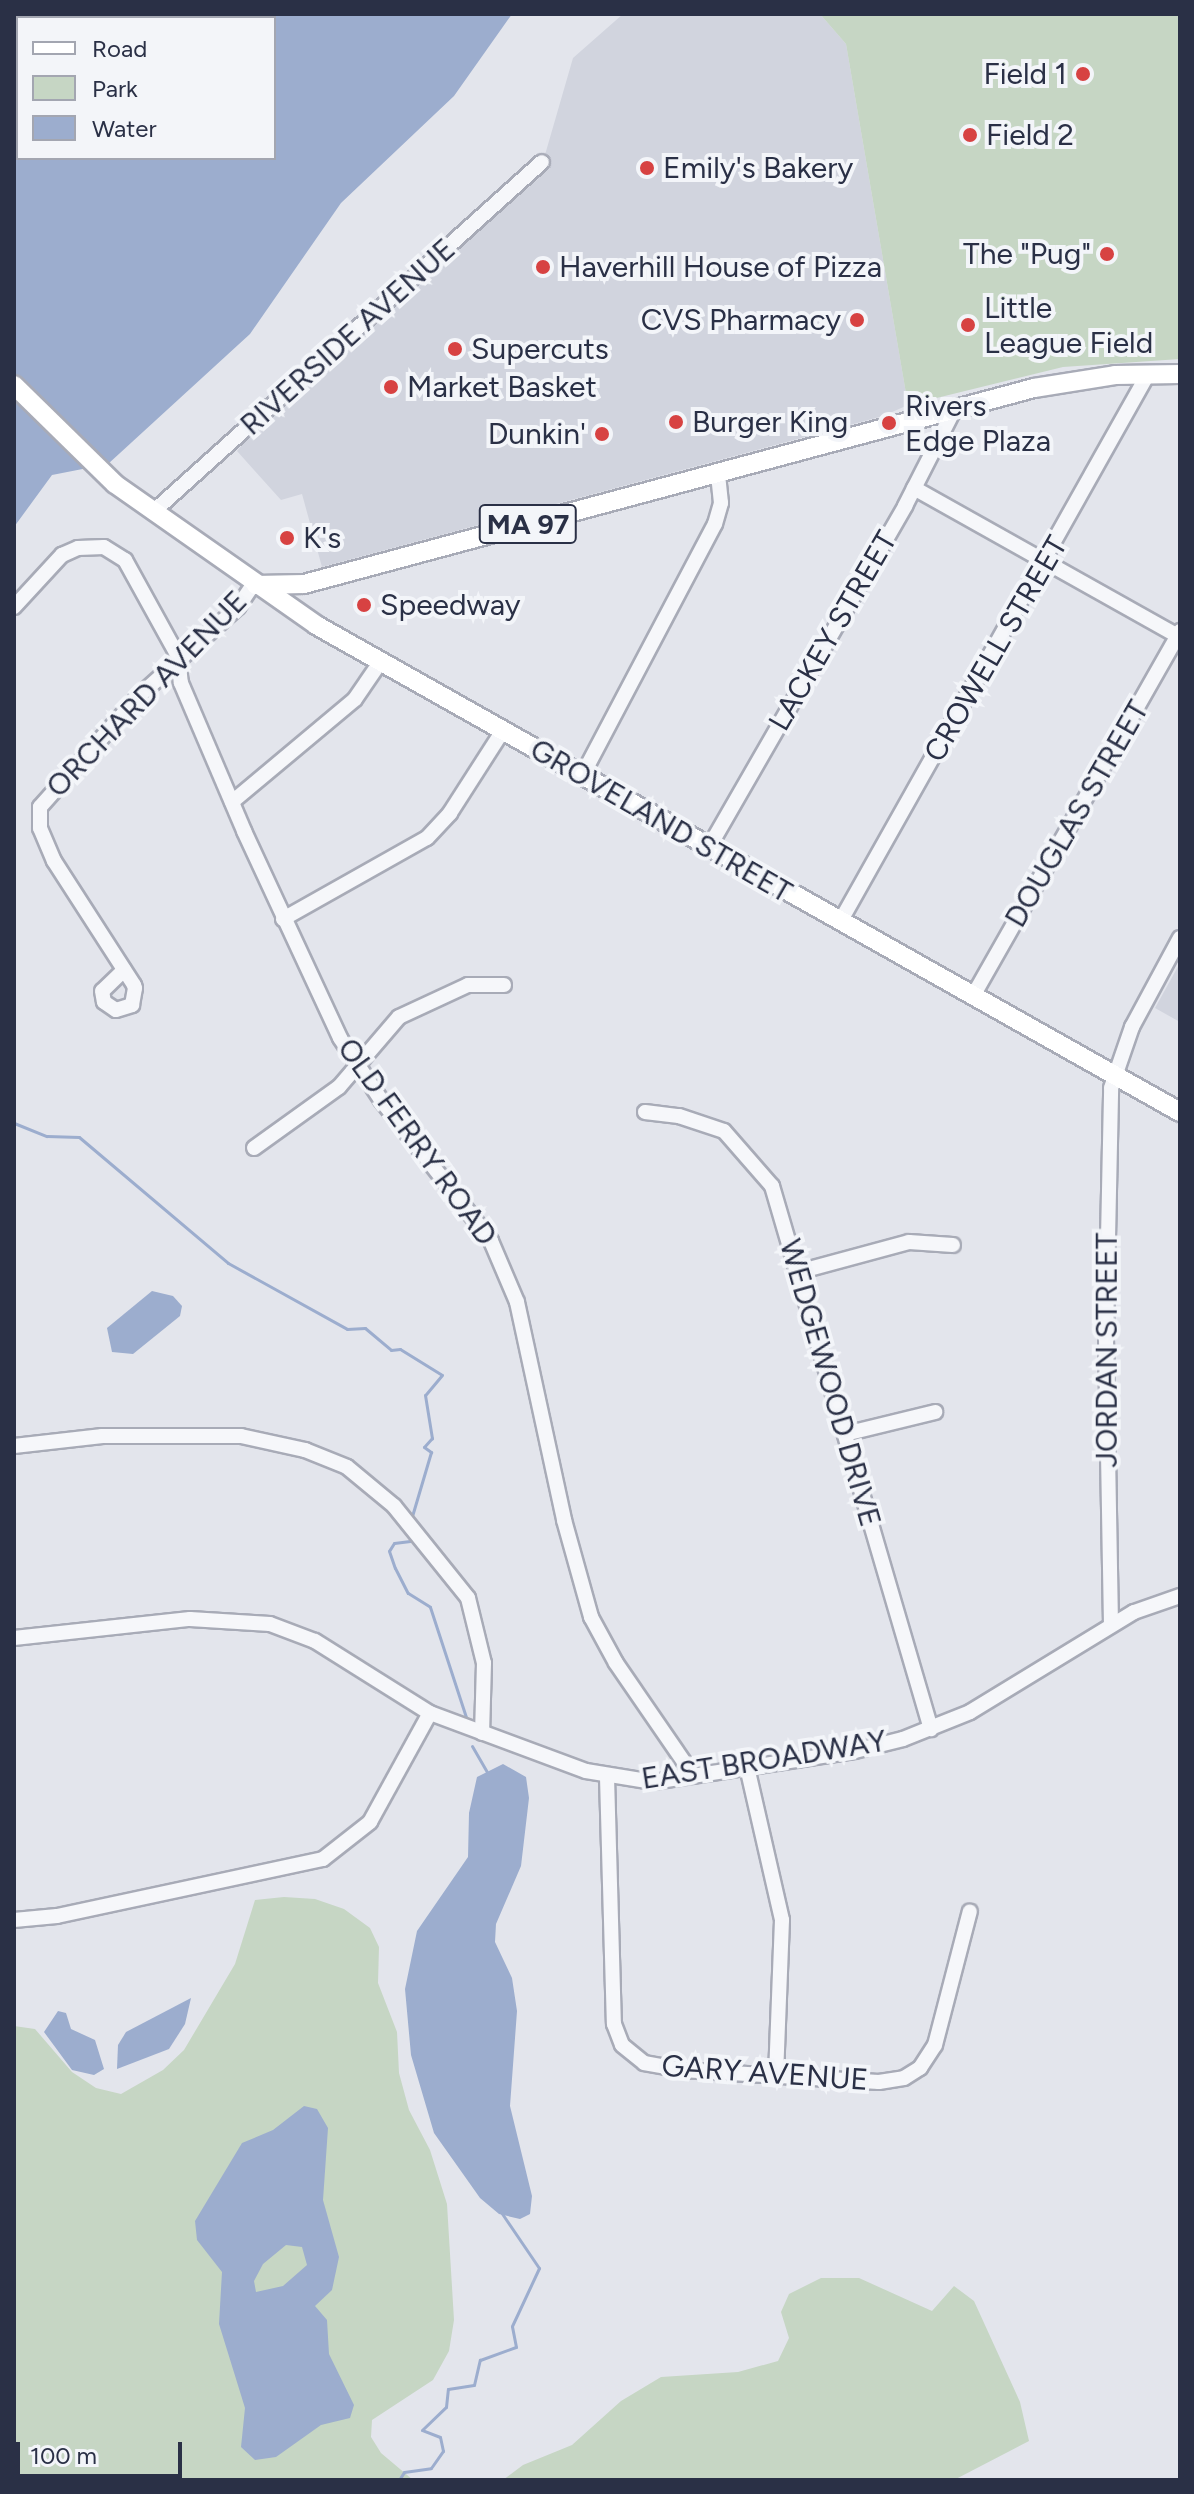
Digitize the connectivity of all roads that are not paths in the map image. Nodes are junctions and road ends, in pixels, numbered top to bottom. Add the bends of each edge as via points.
1 (542, 162) dead end
2 (1148, 374) junction
3 (1180, 374) edge
4 (14, 385) edge
5 (954, 410) junction
6 (718, 473) junction
7 (914, 488) junction
8 (153, 512) junction
9 (1047, 562) junction
10 (253, 585) junction
11 (14, 607) edge
12 (1179, 635) edge
13 (178, 656) junction
14 (381, 661) junction
15 (502, 732) junction
16 (582, 776) junction
17 (232, 802) junction
18 (708, 849) junction
19 (283, 919) junction
20 (840, 922) junction
21 (1180, 938) edge
22 (124, 970) dead end
23 (504, 985) dead end
24 (973, 996) junction
25 (357, 1065) junction
26 (1112, 1075) junction
27 (645, 1112) dead end
28 (1180, 1112) edge
29 (254, 1148) dead end
30 (953, 1245) dead end
31 (798, 1272) junction
32 (935, 1412) dead end
33 (845, 1434) junction
34 (14, 1446) edge
35 (1180, 1596) edge
36 (1111, 1625) junction
37 (14, 1638) edge
38 (430, 1713) junction
39 (931, 1729) junction
40 (482, 1733) junction
41 (747, 1767) junction
42 (693, 1775) junction
43 (607, 1777) junction
44 (970, 1911) dead end
45 (14, 1920) edge
46 (776, 2076) junction

1 - 8 street, RIVERSIDE AVENUE
2 - 3 main road, MA 97
2 - 5 main road, MA 97 via 1079,379
2 - 9 street, CROWELL STREET
4 - 8 main road, GROVELAND STREET via 115,484
5 - 6 main road, MA 97
5 - 7 street, LACKEY STREET
6 - 10 main road, MA 97 via 304,584
6 - 16 street via 721,503 715,524
7 - 9 street
7 - 18 street, LACKEY STREET
8 - 10 main road, GROVELAND STREET
9 - 12 street
9 - 20 street, CROWELL STREET
10 - 13 street, ORCHARD AVENUE via 238,607
10 - 14 main road, GROVELAND STREET
11 - 13 street, OLD FERRY ROAD via 62,555 104,547 125,560
12 - 24 street, DOUGLAS STREET
13 - 17 street, OLD FERRY ROAD via 181,683
13 - 22 street, ORCHARD AVENUE via 40,807 40,828 54,861
14 - 15 main road, GROVELAND STREET
14 - 17 street via 355,699
15 - 16 main road, GROVELAND STREET
15 - 19 street via 450,813 427,838
16 - 18 main road, GROVELAND STREET
17 - 19 street, OLD FERRY ROAD
18 - 20 main road, GROVELAND STREET
19 - 25 street, OLD FERRY ROAD
20 - 24 main road, GROVELAND STREET
21 - 26 street
23 - 25 street via 468,985 399,1017
24 - 26 main road, GROVELAND STREET
25 - 29 street via 339,1087
25 - 42 street, OLD FERRY ROAD via 491,1241 517,1302 586,1604 616,1663
26 - 28 main road, GROVELAND STREET
26 - 36 street, JORDAN STREET via 1106,1306
27 - 31 street, WEDGEWOOD DRIVE via 713,1125 742,1147 772,1186
30 - 31 street via 909,1242
31 - 33 street, WEDGEWOOD DRIVE
32 - 33 street
33 - 39 street, WEDGEWOOD DRIVE
34 - 40 street via 102,1436 241,1436 305,1450 347,1467 394,1506 468,1598 484,1663
35 - 36 street, EAST BROADWAY
36 - 39 street, EAST BROADWAY via 970,1712
37 - 38 street, EAST BROADWAY via 159,1621 270,1624 315,1641
38 - 40 street, EAST BROADWAY
38 - 45 street via 370,1822 323,1859 57,1916
39 - 41 street, EAST BROADWAY via 855,1751
40 - 43 street, EAST BROADWAY
41 - 42 street, EAST BROADWAY
41 - 46 street via 782,1920
42 - 43 street, EAST BROADWAY via 653,1782
43 - 46 street, GARY AVENUE via 614,2024 622,2045 659,2068
44 - 46 street, GARY AVENUE via 940,2028 920,2068 879,2082

